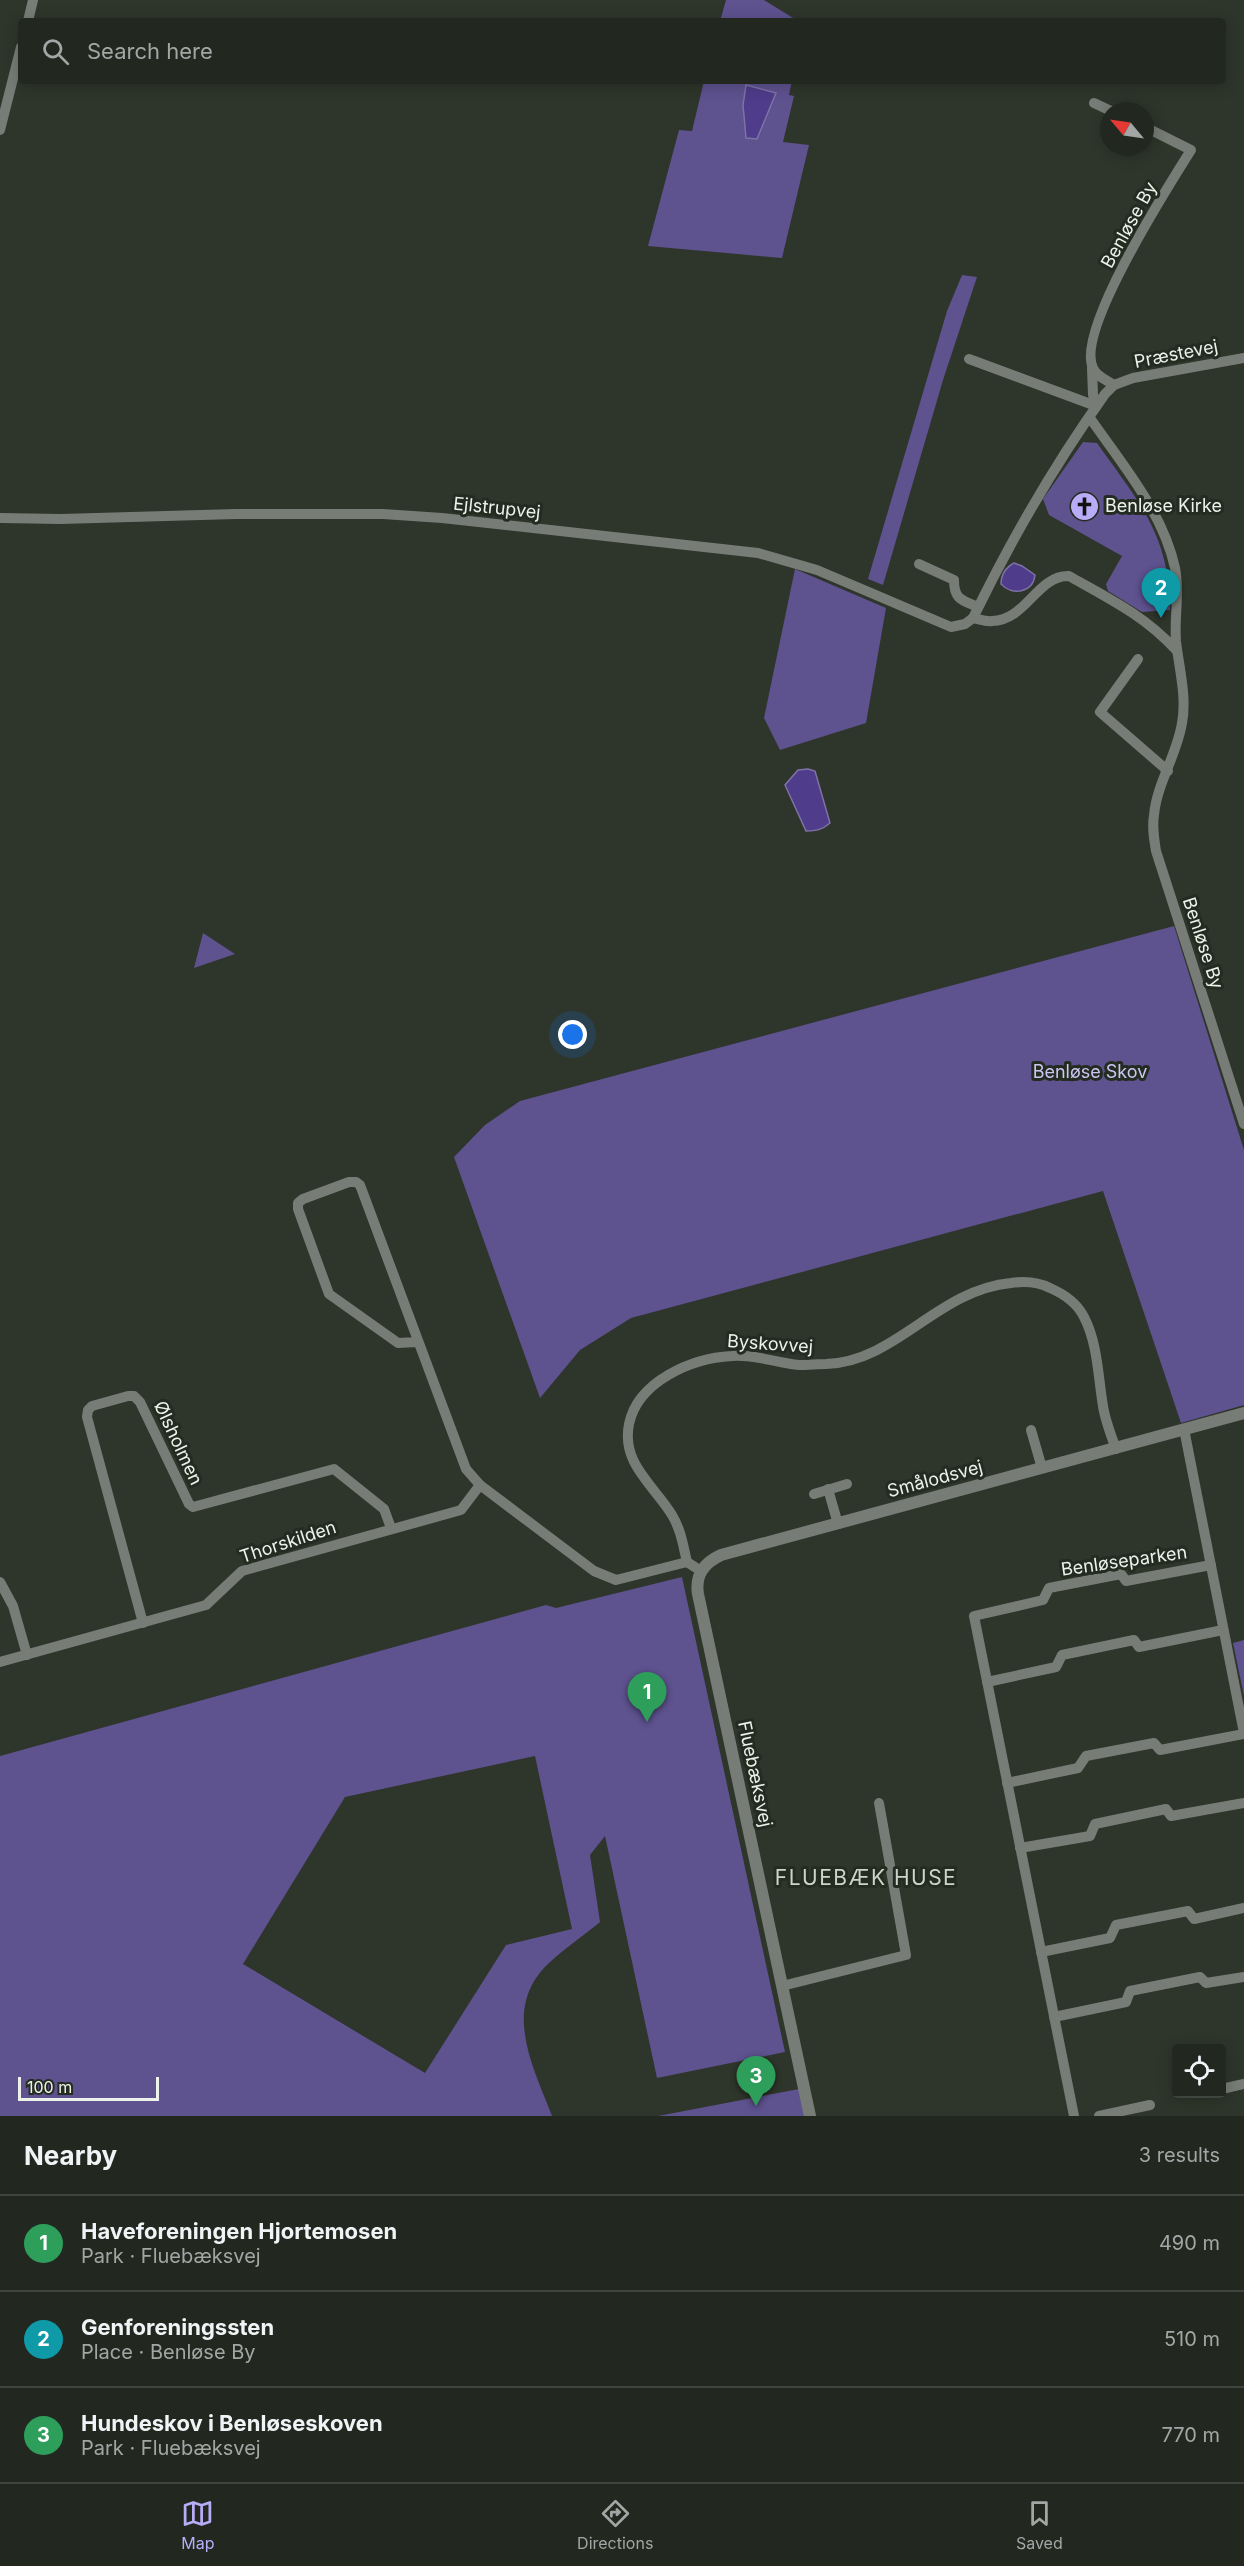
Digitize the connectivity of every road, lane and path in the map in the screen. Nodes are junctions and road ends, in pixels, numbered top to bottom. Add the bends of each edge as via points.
1 (33, 0) edge
2 (29, 18) edge
3 (18, 59) edge
4 (1094, 103) dead end
5 (1100, 106) edge
6 (0, 130) edge
7 (1154, 132) edge
8 (1244, 358) edge
9 (969, 359) dead end
10 (1092, 367) junction
11 (1114, 385) junction
12 (1096, 406) junction
13 (1090, 418) junction
14 (0, 518) edge
15 (919, 564) dead end
16 (976, 613) junction
17 (1174, 625) junction
18 (1160, 632) junction
19 (1177, 651) junction
20 (1138, 659) dead end
21 (1168, 771) junction
22 (1244, 1124) edge
23 (417, 1342) junction
24 (1244, 1413) edge
25 (1184, 1429) junction
26 (1031, 1430) dead end
27 (1116, 1449) junction
28 (1042, 1468) junction
29 (847, 1484) dead end
30 (480, 1485) junction
31 (828, 1489) junction
32 (814, 1494) dead end
33 (838, 1524) junction
34 (390, 1528) junction
35 (687, 1562) junction
36 (1210, 1565) junction
37 (701, 1571) junction
38 (0, 1582) edge
39 (143, 1623) junction
40 (1223, 1630) junction
41 (27, 1655) junction
42 (0, 1662) edge
43 (987, 1682) junction
44 (1244, 1734) edge
45 (1007, 1784) junction
46 (879, 1803) dead end
47 (1244, 1803) edge
48 (1020, 1848) junction
49 (1244, 1908) edge
50 (1041, 1952) junction
51 (1244, 1977) edge
52 (782, 1986) junction
53 (1054, 2017) junction
54 (1244, 2084) edge
55 (1226, 2088) dead end
56 (1150, 2105) dead end
57 (810, 2116) edge
58 (1074, 2116) edge
59 (1099, 2116) edge

1 - 2 street
3 - 6 street
4 - 5 street
7 - 10 street, Benløse By via 1191,150 1107,297 1094,333
8 - 11 street, Præstevej
9 - 12 street
10 - 11 street
10 - 12 street, Benløse By
11 - 12 street
12 - 13 street
13 - 16 street via 1002,558
13 - 17 street, Benløse By via 1163,531 1178,589
14 - 16 street, Ejlstrupvej via 382,514 442,518 758,553 817,570 951,627 965,624
15 - 16 street via 954,580 958,598
16 - 18 street via 992,621 1007,618 1048,582 1070,576 1136,613
17 - 18 street
17 - 19 street, Benløse By
18 - 19 street
19 - 21 street, Benløse By via 1183,719
20 - 21 street via 1100,712
21 - 22 street, Benløse By via 1154,813 1156,851
23 - 23 street via 360,1185 349,1182 303,1198 298,1209 329,1294 398,1343
23 - 30 street via 466,1469
24 - 25 street, Smålodsvej
25 - 27 street, Smålodsvej
25 - 36 street, Benløseparken
26 - 28 street
27 - 28 street, Smålodsvej
27 - 35 street, Byskovvej via 1103,1409 1096,1355 1084,1317 1061,1293 1042,1284 998,1284 974,1291 949,1302 881,1347 831,1364 798,1365 732,1355 707,1359 660,1381 641,1400 629,1424 630,1456 672,1514
28 - 33 street, Smålodsvej
29 - 31 street
30 - 34 street, Thorskilden via 461,1510
30 - 35 street via 594,1571 616,1580
31 - 32 street
31 - 33 street
33 - 37 street, Smålodsvej via 721,1555
34 - 39 street, Thorskilden via 242,1571 206,1605
34 - 39 street, Ølsholmen via 384,1509 334,1469 193,1507 134,1396 92,1406 87,1417
35 - 37 street
36 - 40 street, Benløseparken
36 - 43 street, Benløseparken via 1126,1581 1121,1574 1049,1588 1043,1600 974,1616
37 - 52 street, Fluebæksvej via 696,1586
38 - 41 street via 13,1606
39 - 41 street, Thorskilden
40 - 43 street via 1139,1647 1134,1640 1062,1655 1056,1667
40 - 44 street, Benløseparken
41 - 42 street, Thorskilden
43 - 45 street, Benløseparken
44 - 45 street, Benløseparken via 1160,1750 1154,1743 1086,1756 1078,1768
45 - 48 street, Benløseparken
46 - 52 street via 906,1955
47 - 48 street via 1171,1816 1166,1809 1095,1824 1090,1836
48 - 50 street, Benløseparken
49 - 50 street via 1194,1919 1188,1911 1116,1925 1110,1938
50 - 53 street, Benløseparken
51 - 53 street via 1206,1983 1200,1977 1130,1991 1126,2002
52 - 57 street, Fluebæksvej
53 - 58 street, Benløseparken
54 - 55 street
56 - 59 street

